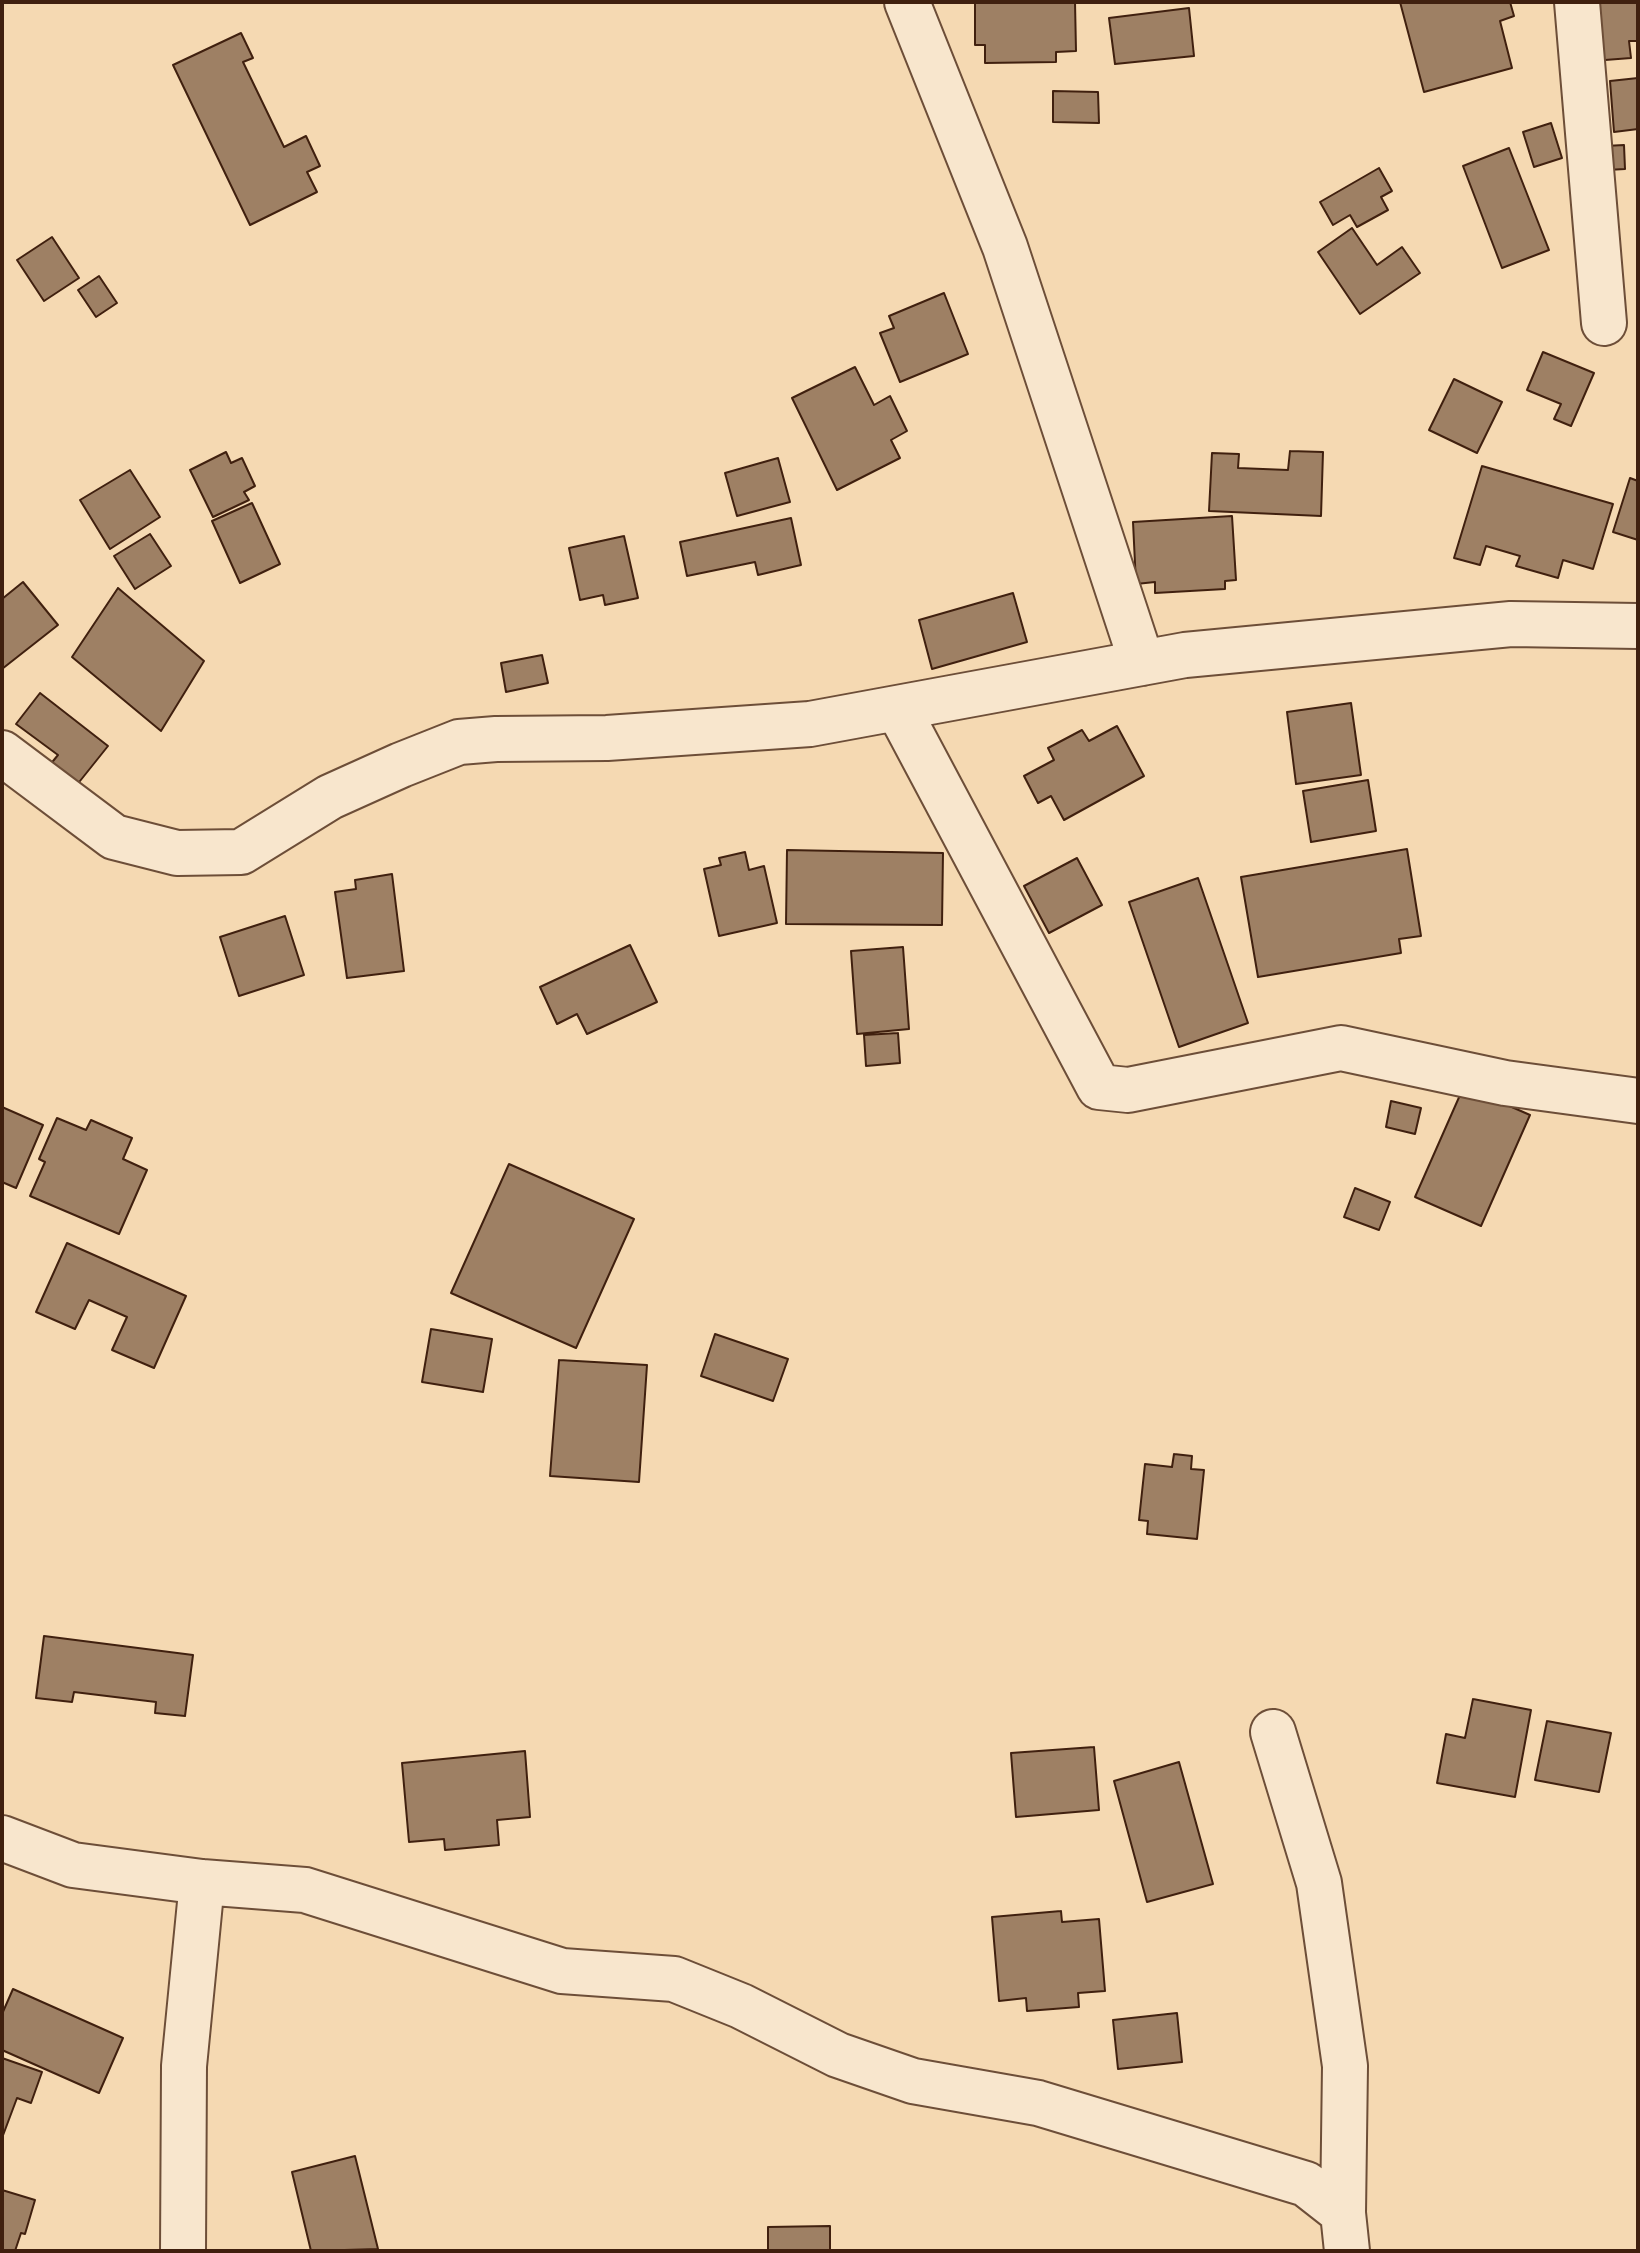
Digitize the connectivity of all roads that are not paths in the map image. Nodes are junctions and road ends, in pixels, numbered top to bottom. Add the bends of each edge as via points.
1 (907, 2) edge
2 (1577, 2) edge
3 (1604, 323) dead end
4 (1638, 626) edge
5 (1142, 663) junction
6 (898, 709) junction
7 (2, 753) edge
8 (1638, 1101) edge
9 (1273, 1732) dead end
10 (2, 1838) edge
11 (202, 1882) junction
12 (1345, 2232) edge
13 (183, 2251) edge

1 - 5 street via 1005,247
2 - 3 street
4 - 5 street via 1511,624
5 - 6 street
6 - 7 street via 810,724 459,742 330,797 241,852 177,853 114,837
6 - 8 street via 1099,1087 1128,1090 1341,1048 1505,1083
9 - 12 street via 1319,1883 1345,2066
10 - 11 street via 73,1865
11 - 12 street via 305,1890 562,1971 674,1979 838,2055 913,2081 1038,2103 1306,2184
11 - 13 street via 184,2066

